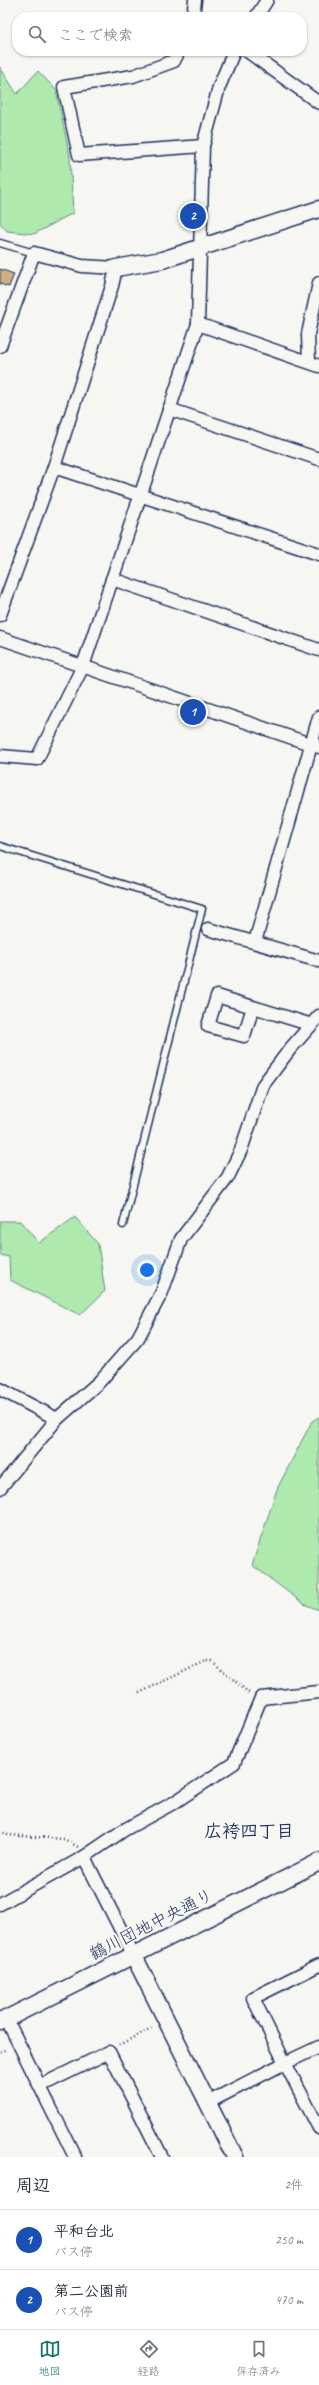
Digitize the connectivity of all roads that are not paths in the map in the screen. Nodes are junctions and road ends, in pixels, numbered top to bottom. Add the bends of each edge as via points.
1 (195, 0) edge
2 (267, 0) edge
3 (195, 12) edge
4 (259, 12) edge
5 (176, 56) edge
6 (232, 56) edge
7 (254, 56) edge
8 (319, 103) edge
9 (203, 146) junction
10 (319, 209) edge
11 (0, 243) edge
12 (200, 249) junction
13 (34, 253) junction
14 (116, 268) junction
15 (319, 283) edge
16 (198, 324) junction
17 (0, 344) edge
18 (314, 364) edge
19 (169, 409) junction
20 (319, 459) edge
21 (54, 467) junction
22 (141, 494) junction
23 (319, 554) edge
24 (112, 579) junction
25 (0, 615) edge
26 (0, 638) edge
27 (319, 650) edge
28 (83, 666) junction
29 (319, 717) edge
30 (315, 745) edge
31 (0, 756) edge
32 (0, 846) edge
33 (203, 927) junction
34 (255, 942) junction
35 (319, 961) edge
36 (253, 1007) dead end
37 (315, 1020) edge
38 (122, 1225) dead end
39 (0, 1389) edge
40 (57, 1419) junction
41 (0, 1488) edge
42 (319, 1692) edge
43 (84, 1857) junction
44 (319, 1862) edge
45 (0, 1904) edge
46 (133, 1954) junction
47 (319, 1965) edge
48 (3, 2020) edge
49 (319, 2047) edge
50 (285, 2063) junction
51 (40, 2086) junction
52 (207, 2103) junction
53 (319, 2128) edge
54 (75, 2157) edge
55 (162, 2157) edge
56 (235, 2157) edge

1 - 3 street
2 - 4 street
5 - 9 street via 174,61 133,76 64,87 79,155
6 - 9 street
7 - 8 street
9 - 12 street
10 - 12 street
11 - 13 lane
12 - 14 street via 162,260
12 - 16 street
13 - 14 street via 82,266
13 - 17 street
14 - 21 street
15 - 18 street via 308,334
16 - 18 street
16 - 19 street
19 - 20 street
19 - 22 street
21 - 22 street
21 - 25 street
22 - 23 street
22 - 24 street
24 - 27 street
24 - 28 street
26 - 28 street
28 - 30 street
28 - 31 street via 37,759
29 - 30 street
30 - 34 street
32 - 33 lane via 202,909
33 - 34 street
33 - 38 lane
34 - 35 street
36 - 37 street
37 - 40 street via 263,1085 241,1150 228,1177 181,1239 162,1292 138,1338 99,1382
39 - 40 street
40 - 41 street
42 - 43 street via 261,1698 234,1763
43 - 45 street
43 - 46 street
44 - 46 street, 鶴川団地中央通り
46 - 48 street, 鶴川団地中央通り
46 - 52 street
47 - 50 street via 253,1998
48 - 51 street
49 - 50 street
50 - 52 street
50 - 53 street
51 - 54 street
51 - 55 street via 108,2052
52 - 56 street

